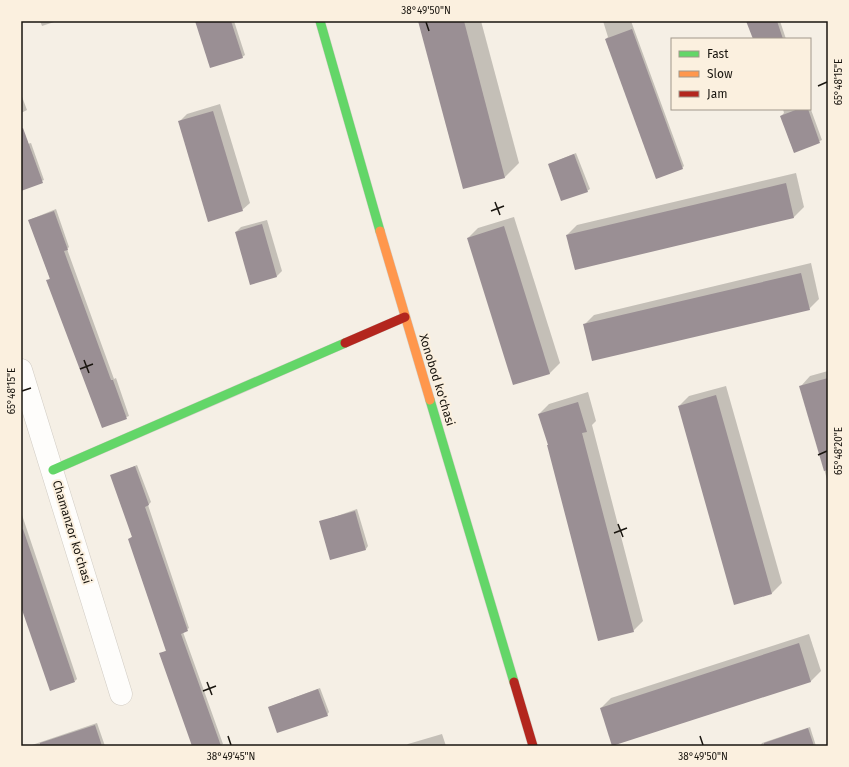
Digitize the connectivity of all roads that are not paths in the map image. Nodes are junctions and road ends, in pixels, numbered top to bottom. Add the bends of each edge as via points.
1 (320, 21) edge
2 (405, 317) junction
3 (21, 370) edge
4 (53, 470) junction
5 (121, 694) dead end
6 (523, 712) junction
7 (522, 739) dead end
8 (533, 746) edge

1 - 2 main road, Xonobod ko'chasi
2 - 4 main road
2 - 6 main road, Xonobod ko'chasi
3 - 4 street, Chamanzor ko'chasi
4 - 5 street, Chamanzor ko'chasi
6 - 7 main road
6 - 8 main road, Xonobod ko'chasi

